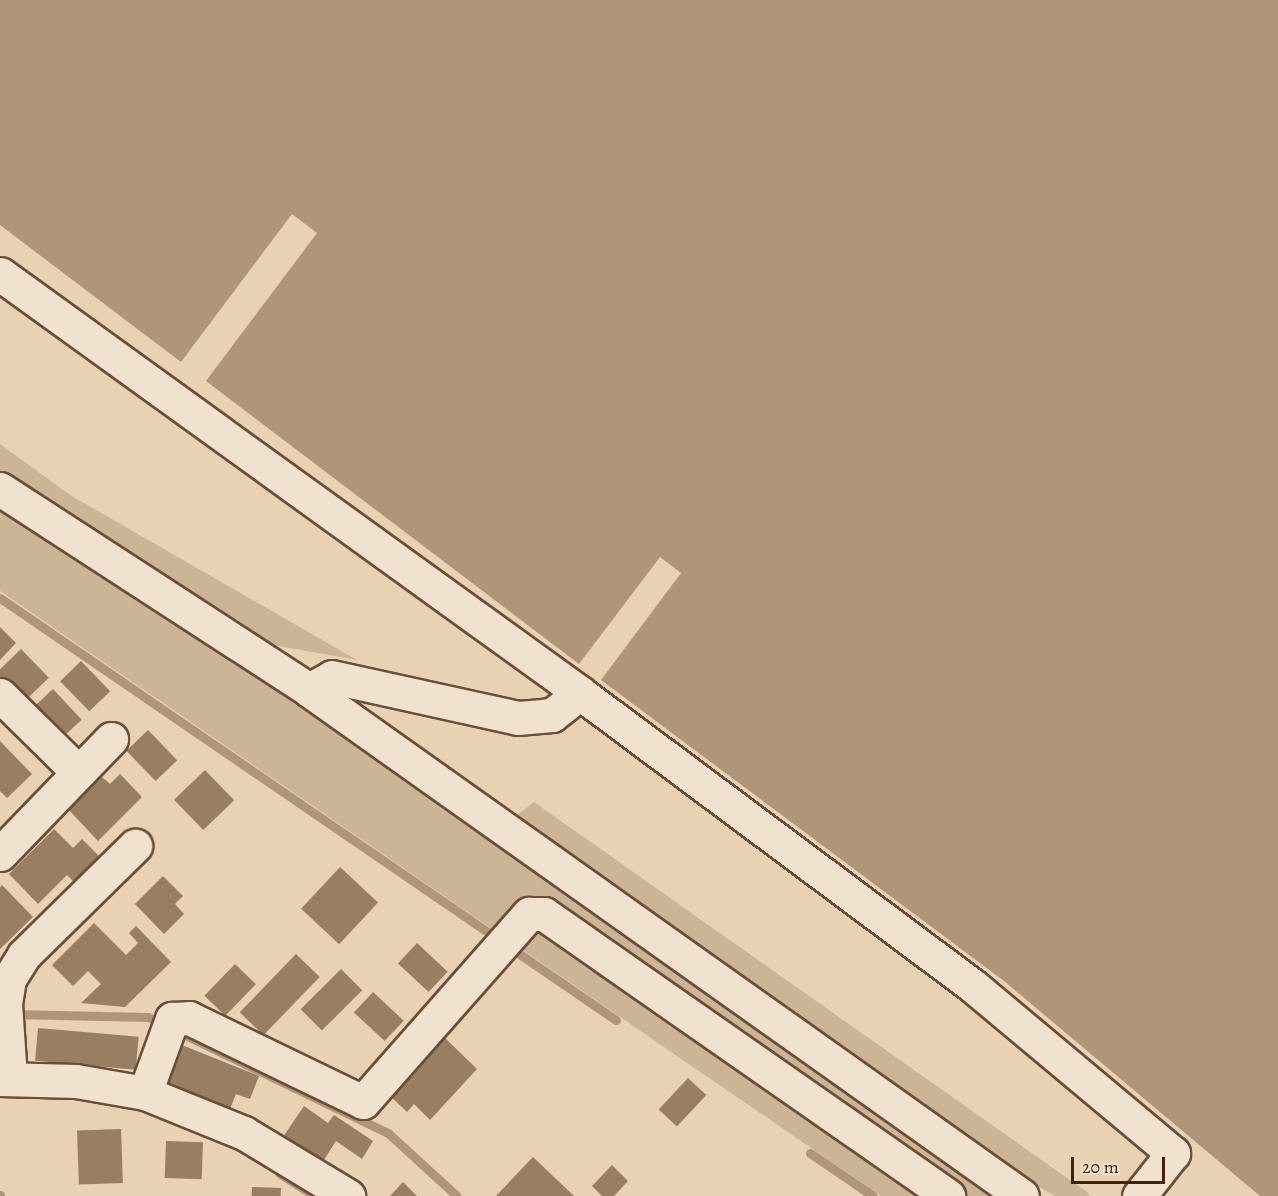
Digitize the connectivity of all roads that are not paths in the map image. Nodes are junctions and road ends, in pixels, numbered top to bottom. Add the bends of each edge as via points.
1 (0, 274) edge
2 (0, 489) edge
3 (309, 690) junction
4 (580, 693) junction
5 (0, 695) edge
6 (111, 739) dead end
7 (78, 772) junction
8 (135, 846) dead end
9 (0, 854) edge
10 (5, 1078) edge
11 (145, 1093) junction
12 (348, 1196) edge
13 (948, 1196) edge
14 (1022, 1196) edge
15 (1139, 1196) edge

1 - 4 street
2 - 3 street
3 - 4 street via 332,678 518,718 552,715
3 - 14 street
4 - 15 street via 973,986 1173,1153
5 - 7 street
6 - 7 street
7 - 9 street
8 - 10 street via 24,955 9,978
10 - 11 street via 76,1081
11 - 12 street via 244,1133
11 - 13 street via 167,1027 189,1018 363,1102 529,915 544,914

